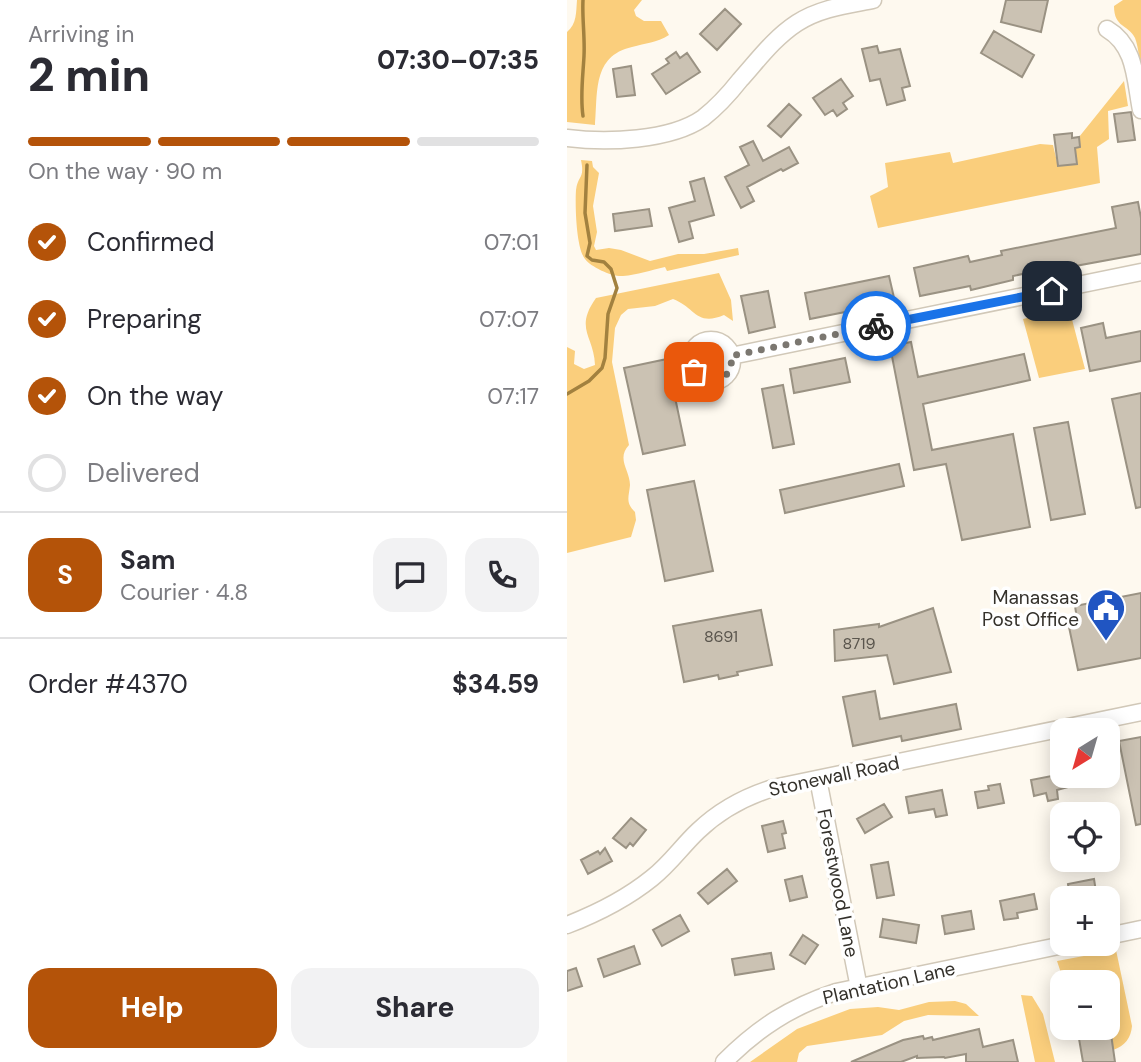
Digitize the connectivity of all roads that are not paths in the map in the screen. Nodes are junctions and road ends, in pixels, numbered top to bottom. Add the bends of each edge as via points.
1 (873, 0) edge
2 (1107, 29) dead end
3 (1141, 110) edge
4 (567, 138) edge
5 (1141, 272) edge
6 (731, 356) dead end
7 (1141, 712) edge
8 (818, 779) junction
9 (567, 925) edge
10 (1141, 929) edge
11 (1120, 933) edge
12 (1050, 948) edge
13 (859, 988) junction
14 (724, 1062) edge

1 - 4 street via 818,13 792,26 717,106 685,128 633,138
2 - 3 street via 1130,53
5 - 6 street
7 - 8 street, Stonewall Road
8 - 9 street, Stonewall Road via 773,788 732,804 631,894
8 - 13 street, Forestwood Lane
10 - 11 street
12 - 13 street, Plantation Lane
13 - 14 street, Plantation Lane via 790,1011 747,1038

